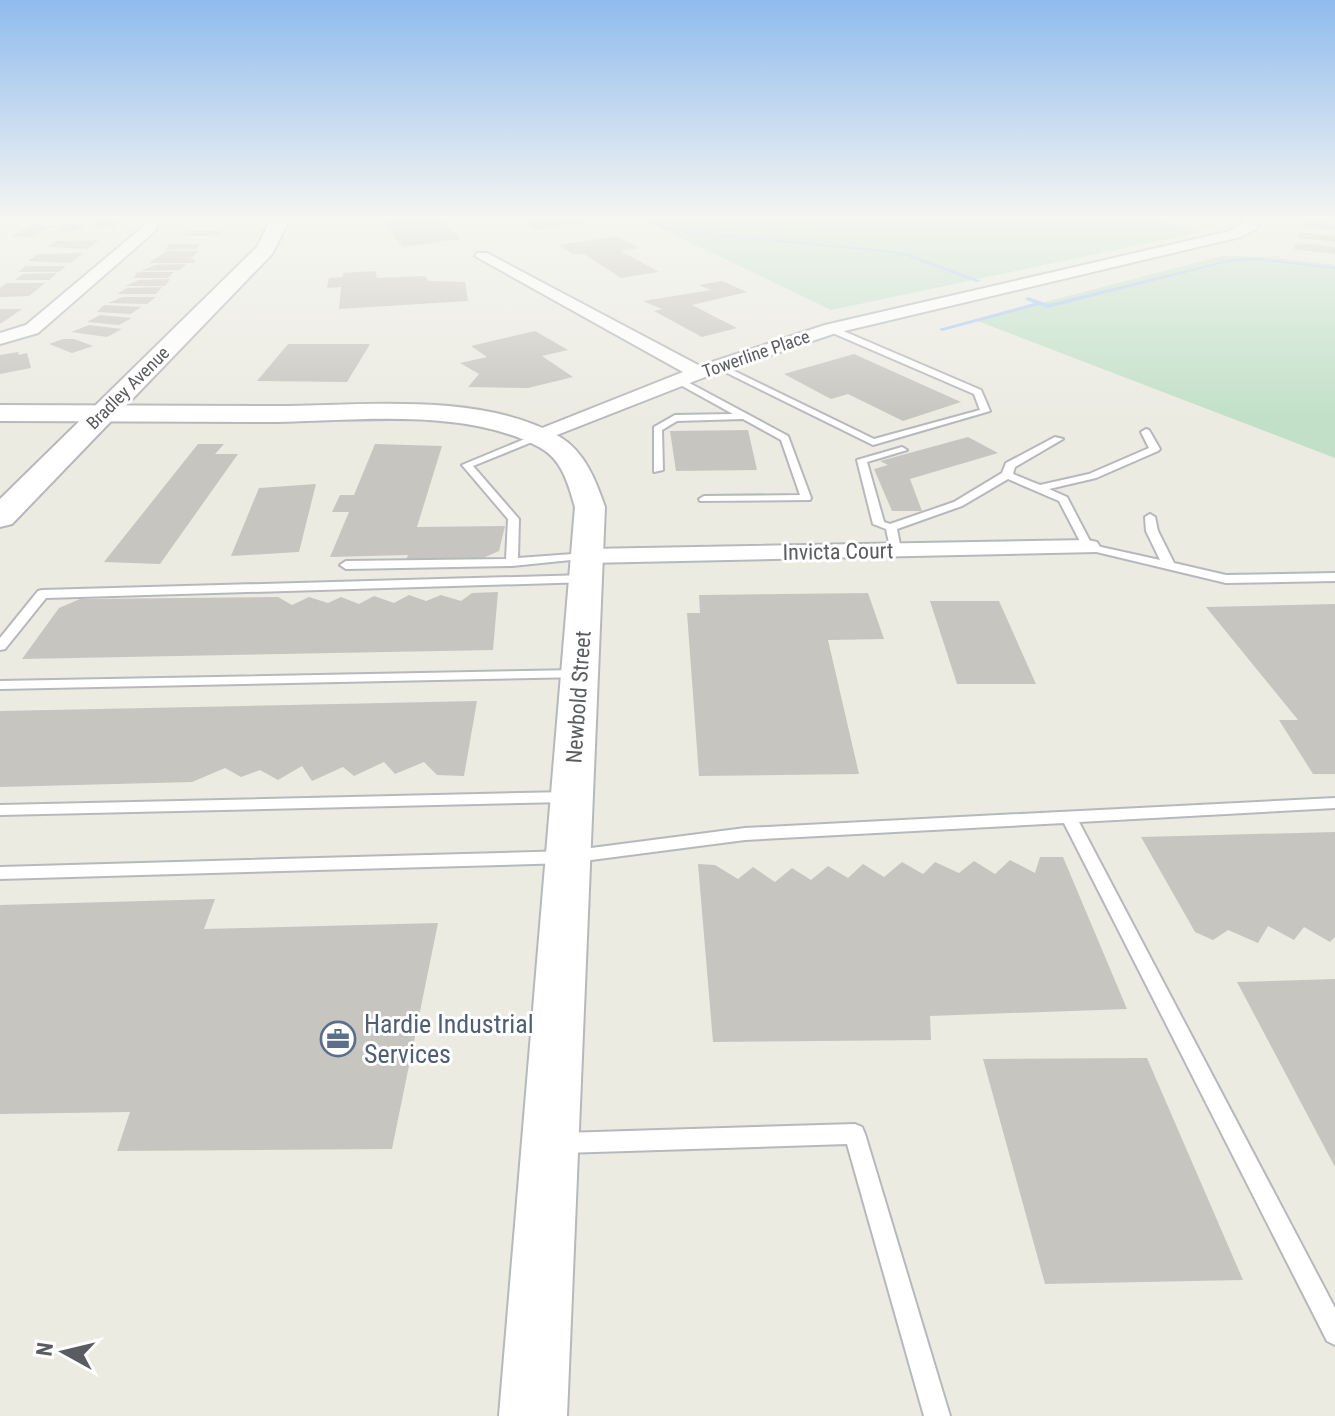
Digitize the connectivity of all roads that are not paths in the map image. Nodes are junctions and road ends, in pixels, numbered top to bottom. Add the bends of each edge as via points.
1 (83, 285) edge
2 (230, 285) edge
3 (535, 285) edge
4 (1018, 285) edge
5 (831, 329) junction
6 (0, 339) edge
7 (699, 374) junction
8 (0, 413) edge
9 (103, 413) junction
10 (745, 416) junction
11 (1146, 432) dead end
12 (539, 436) junction
13 (1058, 439) dead end
14 (902, 450) dead end
15 (658, 470) dead end
16 (1007, 475) junction
17 (1037, 489) junction
18 (704, 499) dead end
19 (0, 517) edge
20 (1150, 517) dead end
21 (893, 539) junction
22 (1088, 547) junction
23 (512, 562) junction
24 (346, 565) dead end
25 (1169, 566) junction
26 (586, 568) junction
27 (1335, 577) edge
28 (0, 646) edge
29 (580, 674) junction
30 (0, 685) edge
31 (572, 797) junction
32 (1335, 803) edge
33 (0, 810) edge
34 (1069, 817) junction
35 (568, 857) junction
36 (0, 873) edge
37 (550, 1143) junction
38 (1335, 1333) edge
39 (533, 1416) edge
40 (937, 1416) edge

1 - 6 street via 32,329
2 - 9 main road, Bradley Avenue
3 - 7 street
4 - 5 street, Towerline Place
5 - 7 street, Towerline Place
5 - 7 lane via 978,392 985,411 873,442
7 - 10 lane
7 - 12 street, Towerline Place
8 - 9 street, Newbold Street
9 - 12 street, Newbold Street via 448,417
9 - 19 main road, Bradley Avenue
10 - 15 lane via 675,418 657,429
10 - 18 lane via 785,438 806,498
11 - 17 lane via 1155,449 1092,476
12 - 23 lane via 467,465 514,519
12 - 26 street, Newbold Street via 565,453 579,472 590,507
13 - 16 lane via 1010,465
14 - 21 lane via 862,460 879,524
16 - 17 lane
16 - 21 lane
17 - 22 lane via 1063,499
20 - 25 lane
21 - 22 street, Invicta Court
21 - 26 street, Invicta Court
22 - 25 lane
23 - 24 lane
23 - 26 lane
25 - 27 lane via 1226,579
26 - 28 lane via 42,594
26 - 29 street, Newbold Street
29 - 30 lane
29 - 31 street, Newbold Street
31 - 33 lane
31 - 35 street, Newbold Street
32 - 34 lane
34 - 35 lane via 745,834
34 - 38 lane
35 - 36 lane
35 - 37 street, Newbold Street
37 - 39 street, Newbold Street
37 - 40 lane via 855,1134

